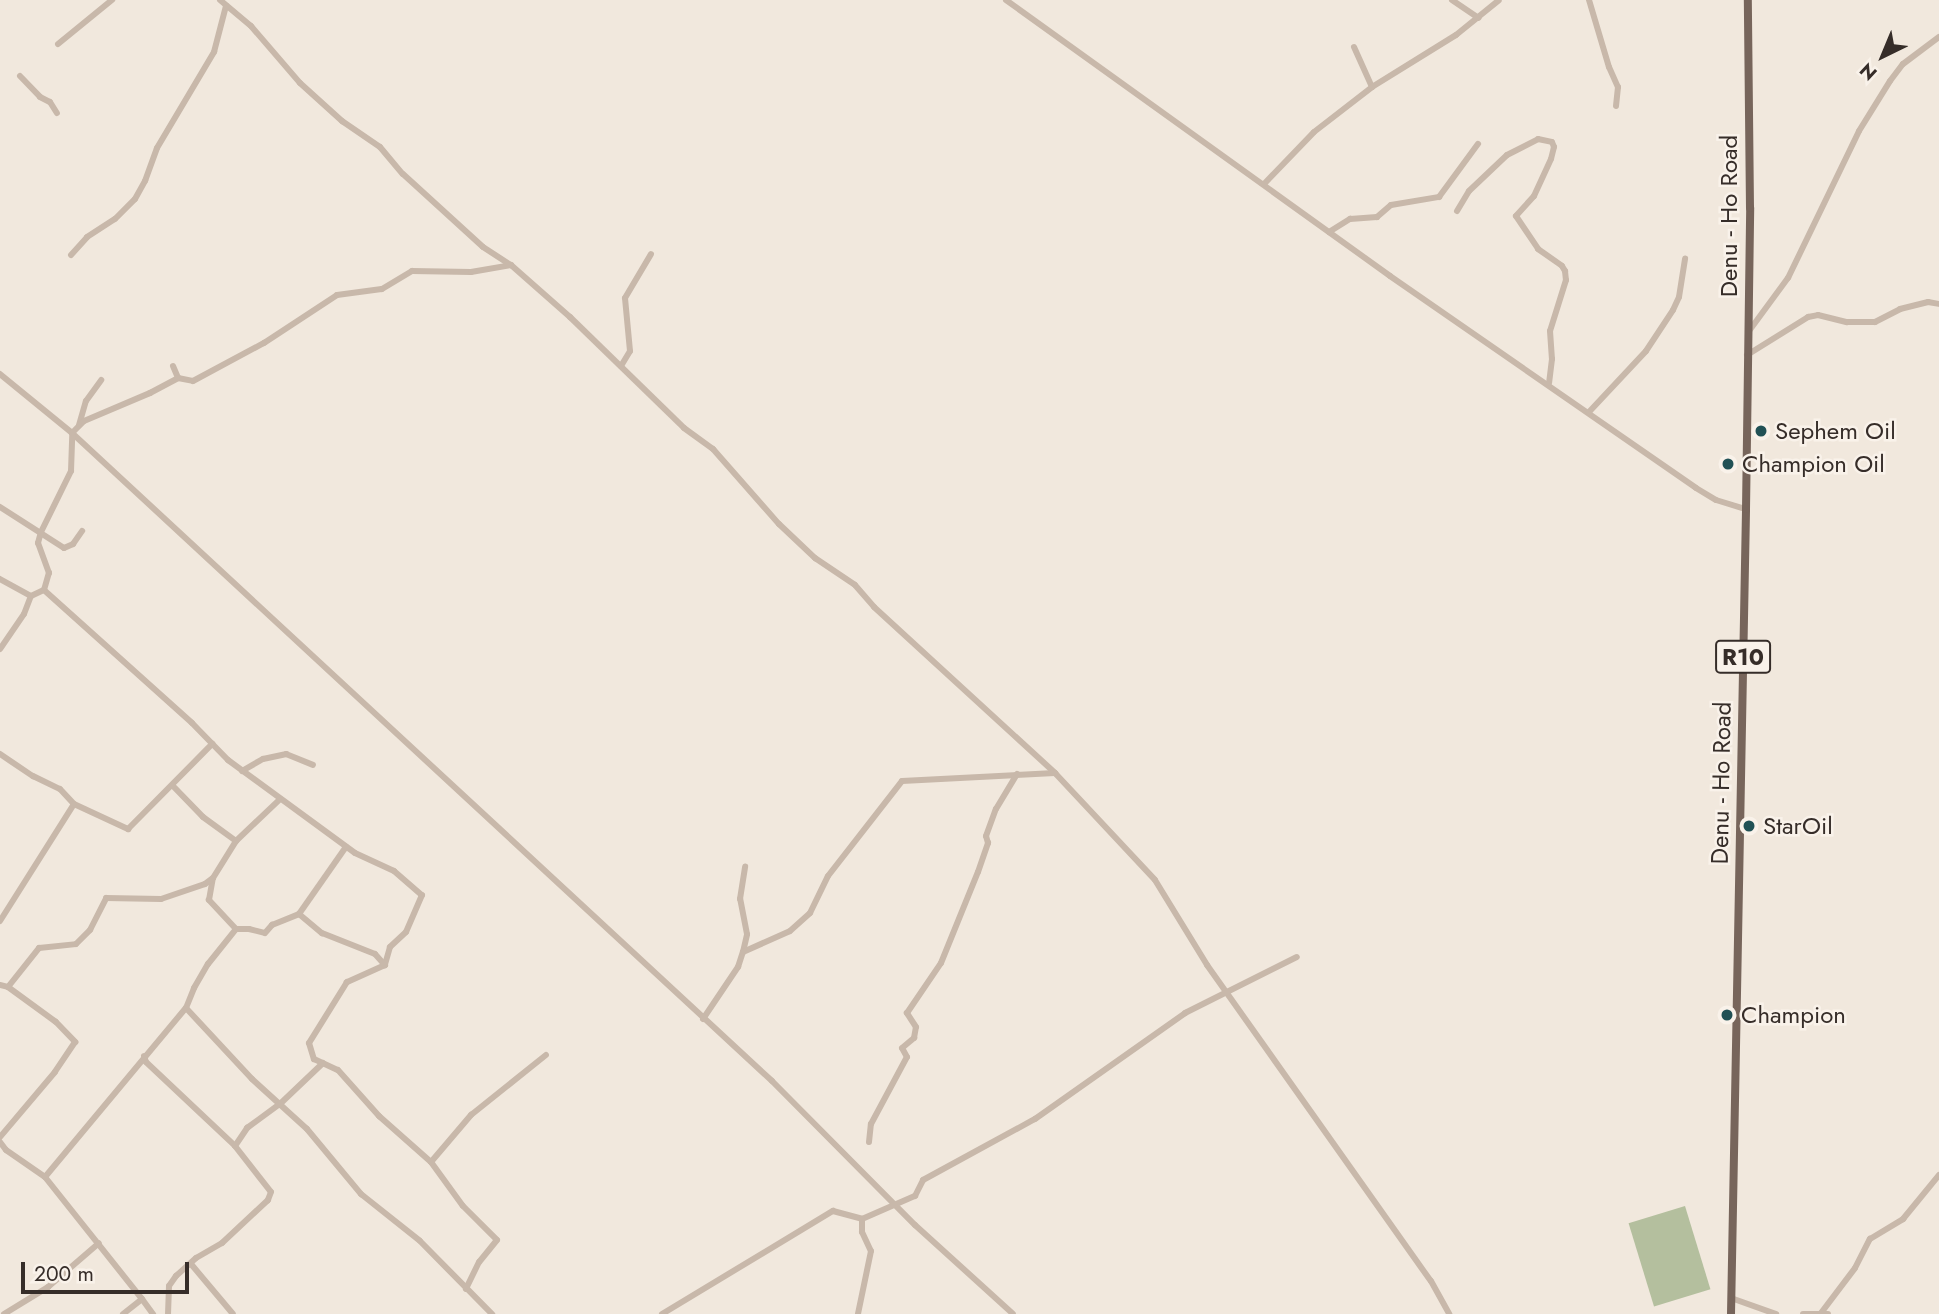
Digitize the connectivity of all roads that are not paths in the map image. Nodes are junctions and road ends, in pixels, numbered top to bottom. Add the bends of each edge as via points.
1 (112, 0) edge
2 (220, 0) edge
3 (1006, 0) edge
4 (1452, 0) edge
5 (1499, 0) edge
6 (1589, 0) edge
7 (1748, 0) edge
8 (226, 6) junction
9 (1479, 18) junction
10 (1939, 37) edge
11 (58, 44) dead end
12 (1354, 47) dead end
13 (20, 76) dead end
14 (1372, 87) junction
15 (1616, 106) dead end
16 (57, 113) dead end
17 (1478, 144) dead end
18 (1264, 184) junction
19 (1457, 211) dead end
20 (1329, 232) junction
21 (651, 254) dead end
22 (71, 255) dead end
23 (1685, 258) dead end
24 (510, 265) junction
25 (1939, 304) edge
26 (1748, 332) junction
27 (1747, 355) junction
28 (173, 366) dead end
29 (621, 366) junction
30 (0, 374) edge
31 (178, 377) junction
32 (101, 380) dead end
33 (1549, 383) junction
34 (1589, 412) junction
35 (79, 427) junction
36 (72, 433) junction
37 (0, 507) edge
38 (1746, 509) junction
39 (82, 531) dead end
40 (41, 532) junction
41 (0, 579) edge
42 (44, 590) junction
43 (31, 596) junction
44 (0, 649) edge
45 (212, 744) junction
46 (0, 754) edge
47 (313, 765) dead end
48 (242, 771) junction
49 (1055, 773) junction
50 (1017, 774) junction
51 (173, 786) junction
52 (279, 800) junction
53 (74, 804) junction
54 (236, 841) junction
55 (346, 847) junction
56 (745, 866) dead end
57 (213, 878) junction
58 (299, 914) junction
59 (0, 920) edge
60 (236, 929) junction
61 (743, 952) junction
62 (1297, 957) dead end
63 (385, 965) junction
64 (0, 985) edge
65 (9, 987) junction
66 (1227, 993) junction
67 (186, 1007) junction
68 (703, 1019) junction
69 (547, 1055) dead end
70 (144, 1056) junction
71 (323, 1063) junction
72 (281, 1103) junction
73 (0, 1137) edge
74 (0, 1142) edge
75 (869, 1142) dead end
76 (235, 1146) junction
77 (3, 1153) edge
78 (431, 1162) junction
79 (1939, 1175) edge
80 (45, 1178) junction
81 (896, 1205) junction
82 (862, 1219) junction
83 (99, 1243) junction
84 (191, 1264) junction
85 (466, 1289) junction
86 (1731, 1297) junction
87 (142, 1299) junction
88 (1825, 1313) edge
89 (4, 1314) edge
90 (123, 1314) edge
91 (153, 1314) edge
92 (168, 1314) edge
93 (233, 1314) edge
94 (492, 1314) edge
95 (662, 1314) edge
96 (858, 1314) edge
97 (1013, 1314) edge
98 (1449, 1314) edge
99 (1731, 1314) edge
100 (1776, 1314) edge
101 (1803, 1314) edge

1 - 11 street
2 - 8 street
3 - 18 street
4 - 9 street
5 - 9 street
6 - 15 street via 1618,87
7 - 26 main road, Denu - Ho Road / R10
8 - 22 street via 214,52 157,148 135,199
8 - 24 street via 251,26 300,83 380,147 483,247
9 - 14 street
10 - 26 street via 1903,64 1890,82 1859,131 1788,278
12 - 14 street
13 - 16 street
14 - 18 street via 1305,140
17 - 20 street via 1439,197 1391,205 1377,218 1350,219
18 - 20 street
19 - 33 street via 1469,191 1507,155 1538,139 1552,142 1551,159 1534,196 1516,216 1538,249 1565,271 1550,331
20 - 33 street
21 - 29 street via 625,298 630,351
23 - 34 street via 1673,310 1646,351
24 - 29 street
24 - 31 street via 471,272 412,271 382,289 337,295 264,343 193,381
25 - 27 street via 1900,309 1875,322 1808,317
26 - 27 main road, Denu - Ho Road / R10
27 - 38 main road, Denu - Ho Road / R10
28 - 31 street
29 - 49 street via 684,428 713,449 815,558 855,585
30 - 36 street
31 - 35 street
32 - 35 street via 86,401
33 - 34 street
34 - 38 street via 1696,488
35 - 36 street
36 - 40 street via 71,471
36 - 68 street
37 - 40 street
38 - 86 main road, Denu - Ho Road / R10
39 - 40 street via 64,548
40 - 42 street via 38,543 49,573
41 - 43 street
42 - 43 street
42 - 45 street
43 - 44 street
45 - 48 street
45 - 51 street
46 - 53 street via 60,789
47 - 48 street via 286,754 263,759
48 - 52 street
49 - 50 street
49 - 66 street via 1155,880
50 - 61 street via 902,781 828,876 810,913 790,931
50 - 75 street via 985,836 985,853 942,963 907,1013 916,1027 914,1038 902,1048 907,1057 871,1124
51 - 53 street via 128,829
51 - 54 street via 203,817
52 - 54 street
52 - 55 street
53 - 59 street
54 - 57 street
55 - 58 street
55 - 63 street via 394,872 422,895 405,932 390,947
56 - 61 street via 740,898 747,934
57 - 60 street via 209,900
57 - 65 street via 161,899 106,898 90,930 76,944 39,948
58 - 60 street via 272,925 265,933
58 - 63 street via 322,933 375,954
60 - 67 street via 208,964
61 - 68 street
62 - 66 street
63 - 71 street via 347,982 309,1043 314,1059
64 - 65 street
65 - 73 street via 75,1042
66 - 81 street via 1185,1013 1035,1119 923,1180 915,1196
66 - 98 street via 1431,1281
67 - 70 street
67 - 72 street via 252,1079
68 - 81 street
69 - 78 street via 471,1115
70 - 76 street
70 - 80 street
71 - 72 street
71 - 78 street via 338,1070
72 - 76 street via 247,1128
72 - 85 street via 362,1194 420,1241
74 - 77 street
76 - 84 street via 271,1192 222,1243
77 - 80 street
78 - 85 street via 463,1206 497,1240
79 - 88 street via 1903,1219 1870,1239
80 - 83 street
81 - 82 street
81 - 97 street
82 - 95 street via 833,1211
82 - 96 street via 862,1232 871,1251
83 - 87 street
83 - 89 street via 48,1287
84 - 92 street via 169,1286
84 - 93 street
85 - 94 street
86 - 99 main road, Denu - Ho Road / R10
86 - 100 street
87 - 90 street
87 - 91 street
88 - 101 street

